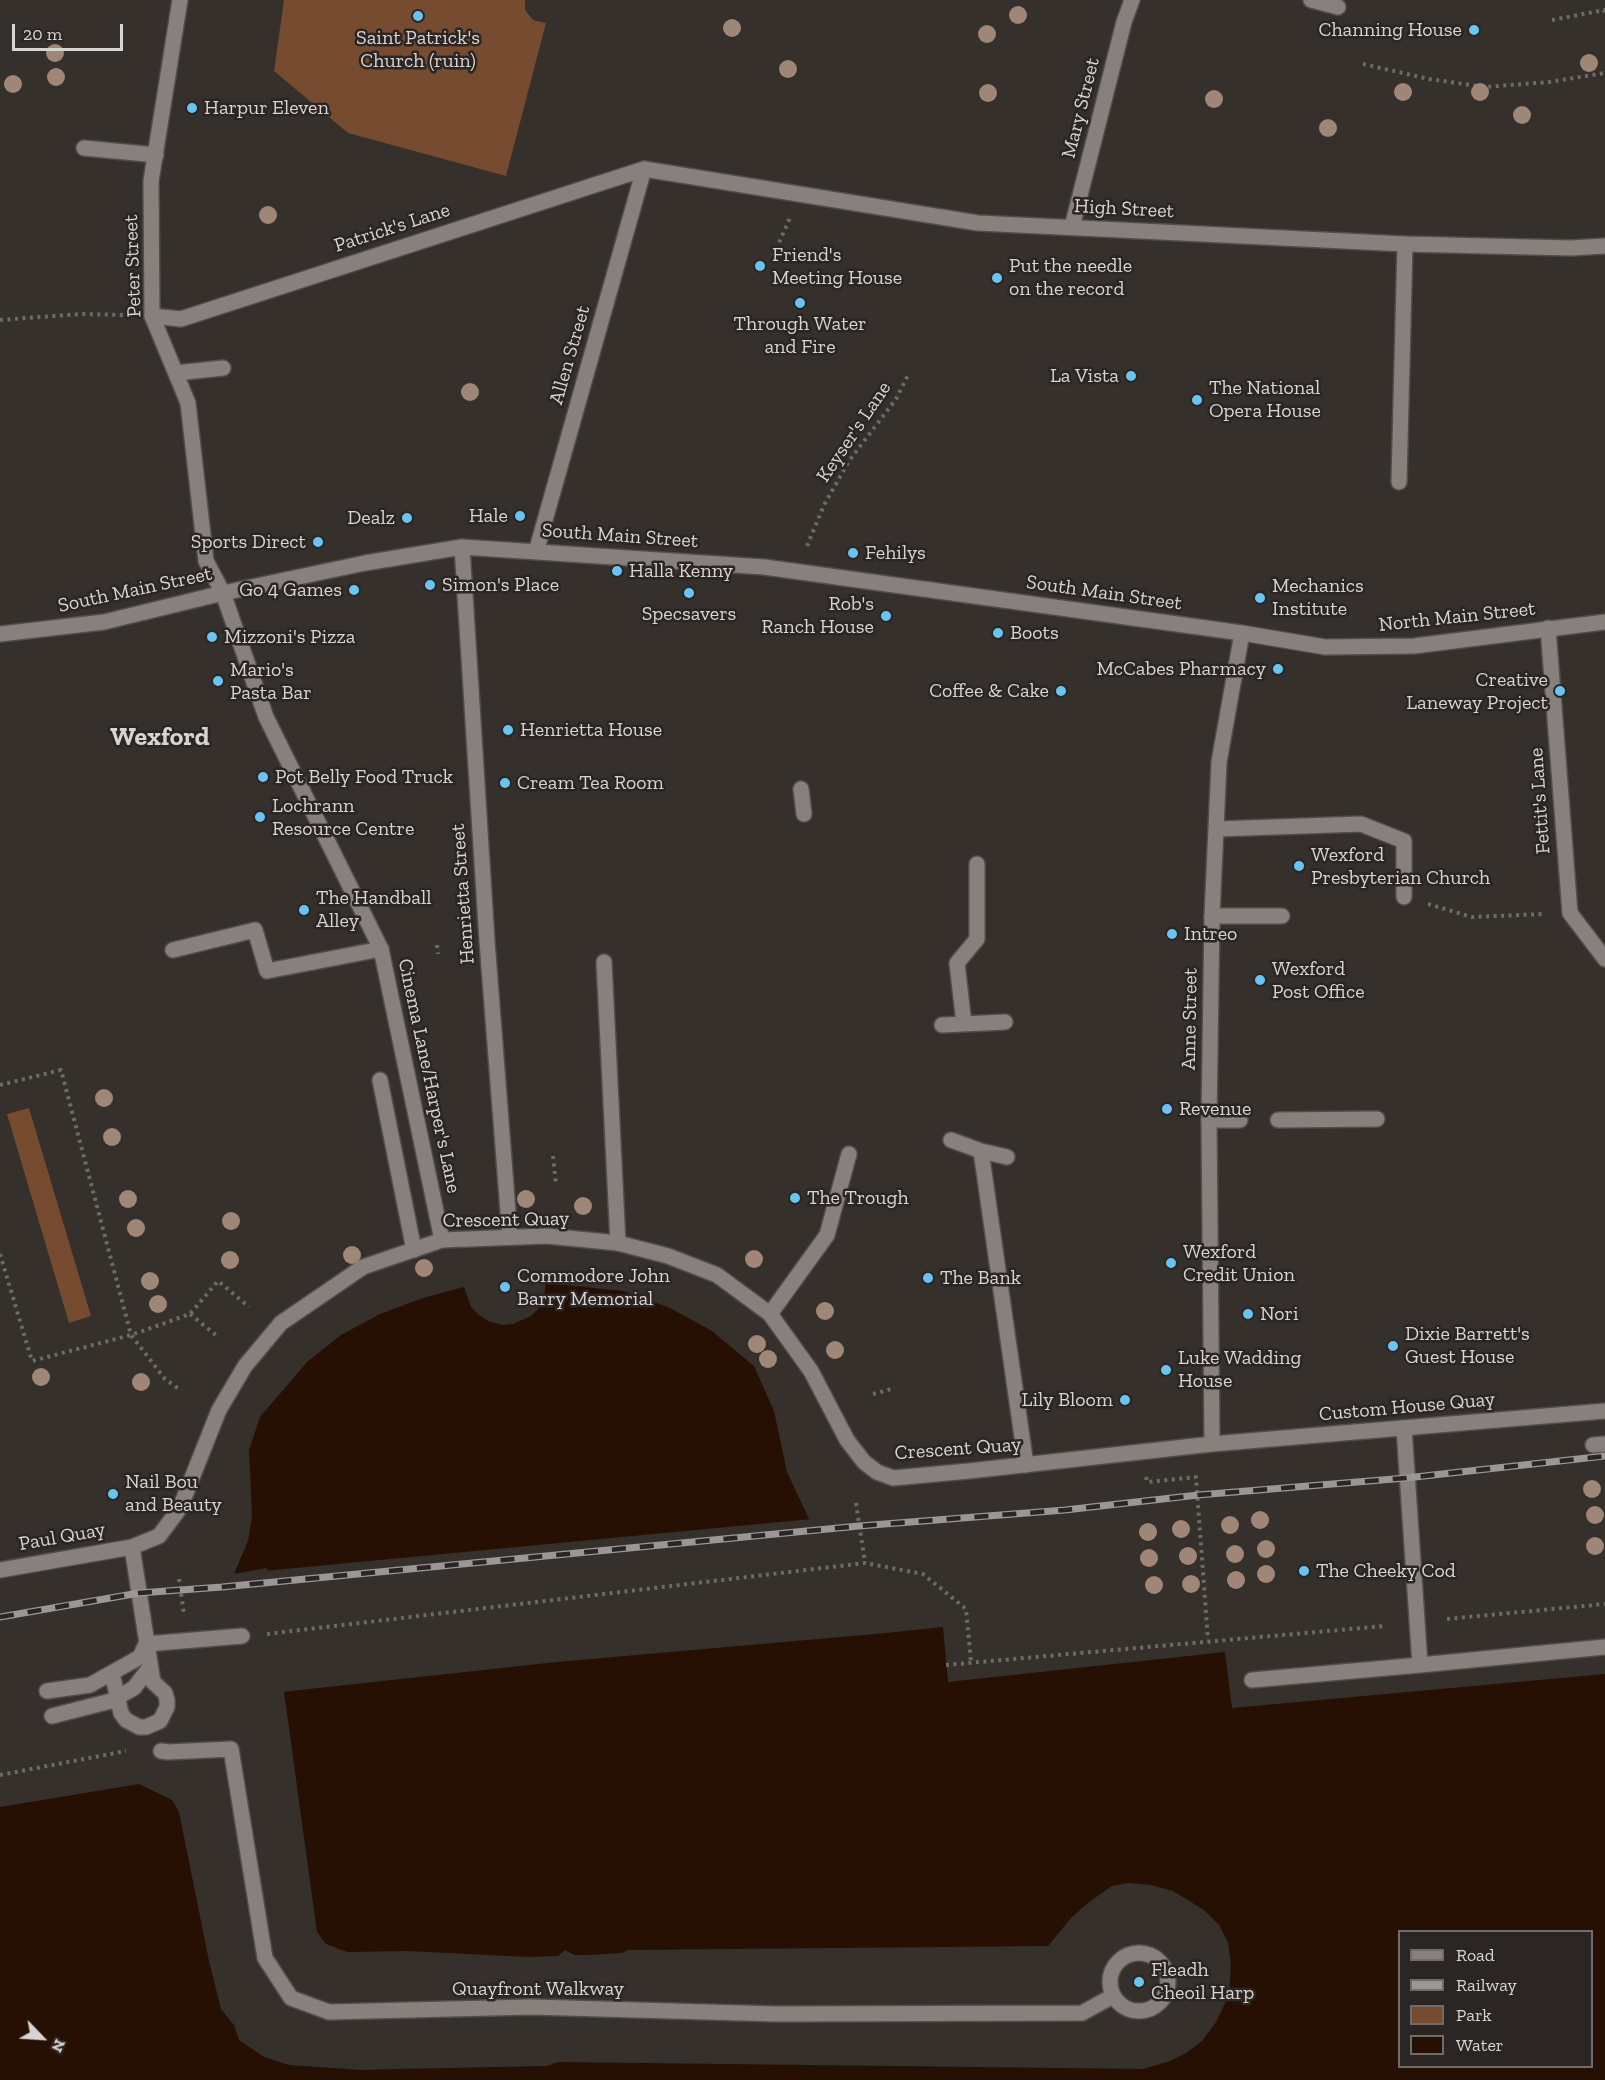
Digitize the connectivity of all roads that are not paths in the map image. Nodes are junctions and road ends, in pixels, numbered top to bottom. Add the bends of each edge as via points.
1 (180, 0) edge
2 (1132, 0) edge
3 (1311, 0) edge
4 (1338, 7) dead end
5 (84, 148) dead end
6 (156, 154) junction
7 (644, 168) junction
8 (1072, 227) junction
9 (1405, 244) junction
10 (1605, 246) edge
11 (152, 316) junction
12 (223, 368) dead end
13 (176, 373) junction
14 (1399, 482) dead end
15 (462, 547) junction
16 (536, 552) junction
17 (223, 593) junction
18 (1605, 622) edge
19 (1548, 628) junction
20 (1242, 633) junction
21 (0, 634) edge
22 (801, 789) dead end
23 (804, 814) dead end
24 (1216, 829) junction
25 (977, 864) dead end
26 (1404, 897) road end
27 (1212, 916) junction
28 (1282, 916) dead end
29 (381, 949) junction
30 (173, 950) dead end
31 (1605, 959) edge
32 (604, 963) dead end
33 (1005, 1022) dead end
34 (964, 1024) junction
35 (942, 1025) dead end
36 (380, 1080) dead end
37 (1377, 1119) dead end
38 (1209, 1120) junction
39 (1240, 1120) dead end
40 (1278, 1120) dead end
41 (951, 1140) dead end
42 (981, 1151) junction
43 (849, 1154) dead end
44 (1007, 1157) dead end
45 (510, 1237) junction
46 (442, 1240) junction
47 (618, 1242) junction
48 (414, 1250) junction
49 (770, 1314) junction
50 (1605, 1411) edge
51 (1404, 1428) junction
52 (1212, 1443) junction
53 (1026, 1465) junction
54 (132, 1547) junction
55 (0, 1570) edge
56 (242, 1636) road end
57 (146, 1644) junction
58 (1605, 1647) edge
59 (1420, 1665) junction
60 (150, 1667) junction
61 (112, 1673) junction
62 (1252, 1680) dead end
63 (47, 1691) dead end
64 (117, 1698) junction
65 (52, 1716) dead end
66 (161, 1751) road end
67 (1113, 1996) dead end

1 - 6 street, Peter Street
2 - 8 street, Mary Street
3 - 4 street
5 - 6 street
6 - 11 street, Peter Street via 151,182
7 - 8 street, High Street via 978,223
7 - 11 street, Patrick's Lane via 181,319
7 - 16 street, Allen Street
8 - 9 street, High Street
9 - 10 street, High Street
9 - 14 street
11 - 13 street, Peter Street
12 - 13 street
13 - 17 street, Peter Street via 188,403 206,561
15 - 16 street, South Main Street
15 - 17 street, South Main Street
15 - 45 street, Henrietta Street
16 - 20 street, South Main Street via 764,567
17 - 21 street, South Main Street via 104,622
17 - 29 street, Cinema Lane/Harper's Lane via 266,717
18 - 19 street, North Main Street
19 - 20 street, North Main Street via 1414,646 1325,647
19 - 31 street, Fettit's Lane via 1570,913
20 - 24 street, Anne Street via 1219,762
22 - 23 street
24 - 26 street via 1361,824 1404,841
24 - 27 street, Anne Street
25 - 34 street via 977,939 957,963
27 - 28 street
27 - 38 street, Anne Street via 1216,1030
29 - 30 street via 267,971 255,930
29 - 46 street, Cinema Lane/Harper's Lane
32 - 47 street
33 - 34 street
34 - 35 street
36 - 48 street
37 - 40 street
38 - 39 street
38 - 52 street, Anne Street
41 - 42 street
42 - 44 street
42 - 53 street
43 - 49 street via 827,1235
45 - 46 street, Crescent Quay
45 - 47 street, Crescent Quay
46 - 48 street, Crescent Quay
47 - 49 street, Crescent Quay via 717,1275
48 - 54 street, Crescent Quay via 363,1267 281,1323 245,1366 219,1410 180,1508 159,1536
49 - 53 street, Crescent Quay via 811,1371 847,1440 877,1472 893,1478
50 - 51 street, Custom House Quay
51 - 52 street, Custom House Quay
51 - 59 street
52 - 53 street, Crescent Quay
54 - 55 street, Paul Quay
54 - 57 street
56 - 57 street
57 - 60 street
57 - 61 street via 140,1657
58 - 59 street
59 - 62 street
60 - 64 street via 134,1688
60 - 64 street via 153,1682 167,1700 160,1721 146,1727 132,1725 121,1713
61 - 63 street via 90,1685
61 - 64 street
64 - 65 street
66 - 67 street, Quayfront Walkway via 231,1749 265,1958 291,1998 329,2012 531,2007 777,2014 1082,2013

